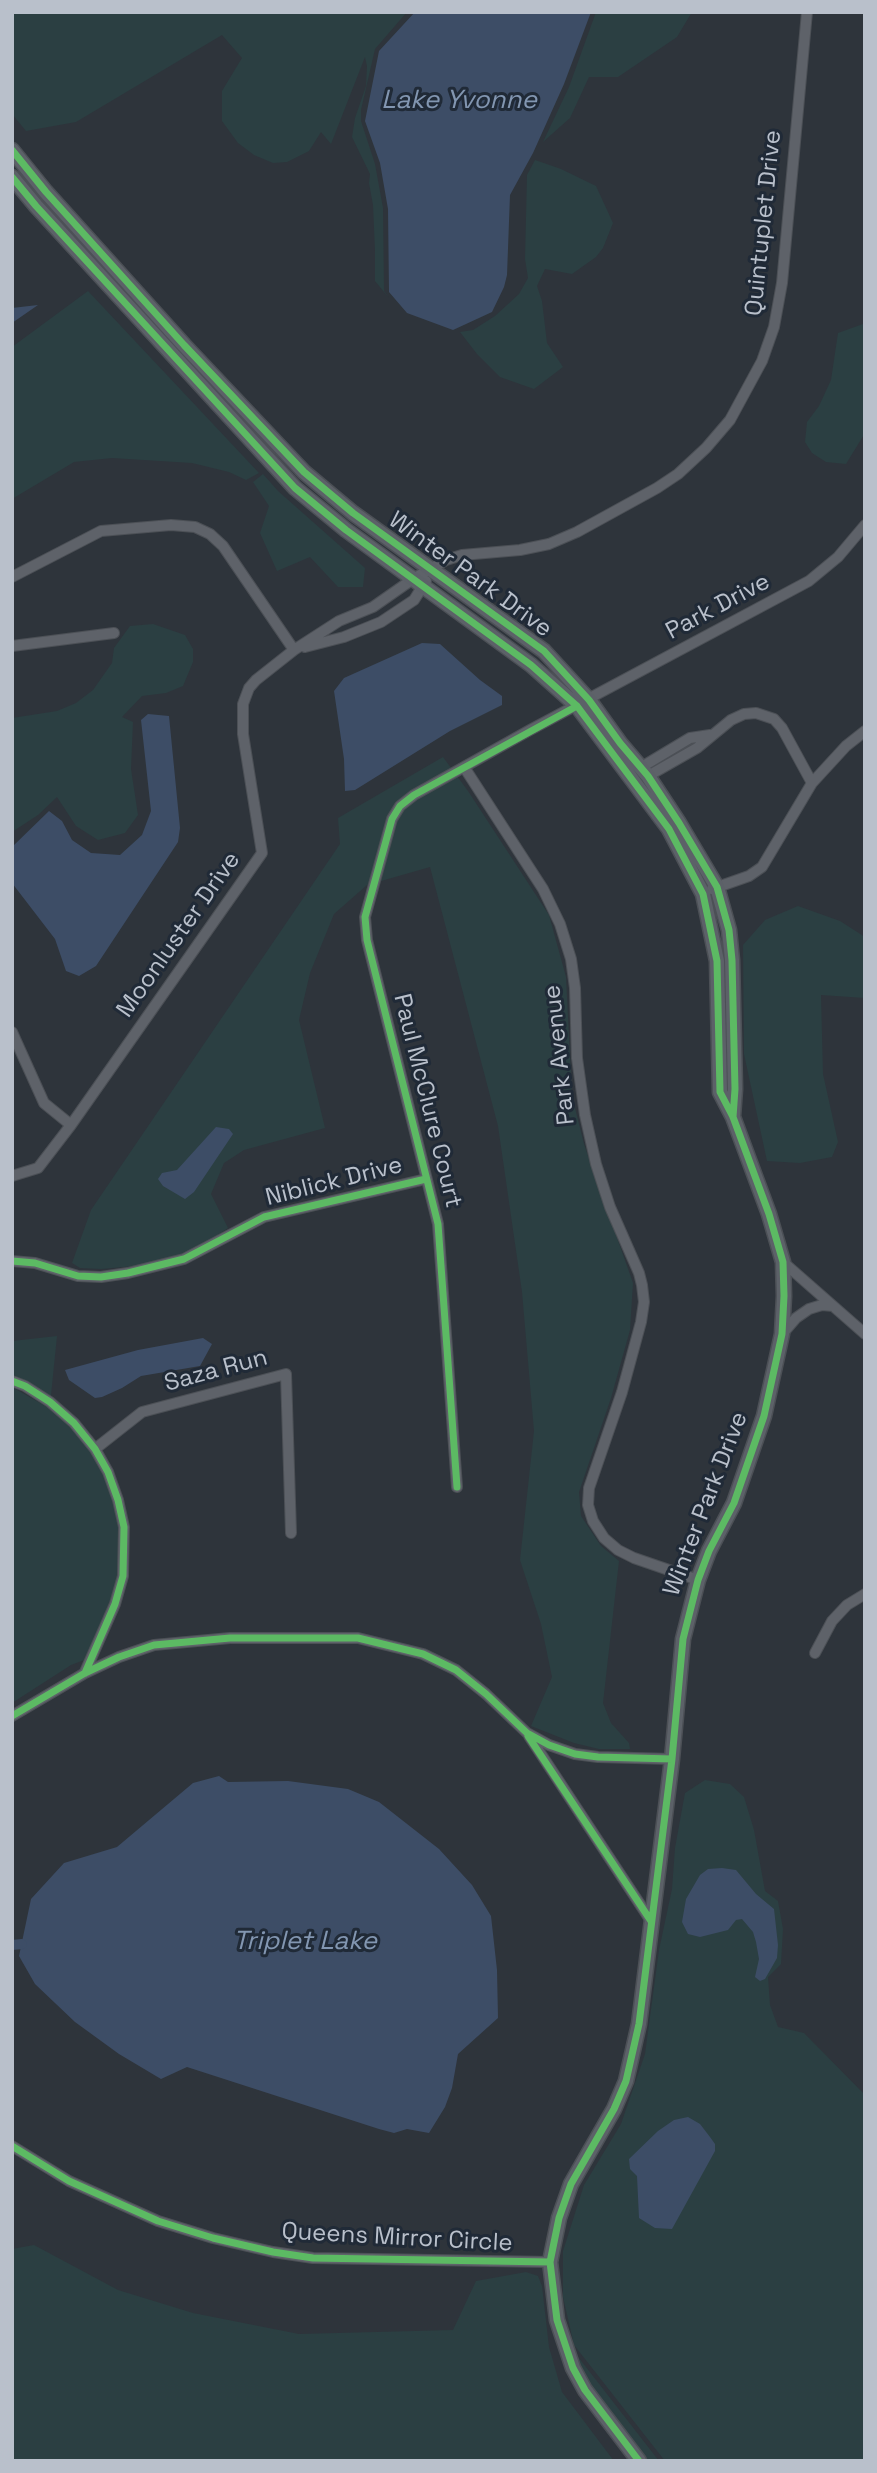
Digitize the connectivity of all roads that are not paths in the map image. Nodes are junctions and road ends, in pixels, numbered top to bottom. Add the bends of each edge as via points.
1 (807, 12) edge
2 (12, 150) edge
3 (12, 177) edge
4 (53, 200) junction
5 (40, 211) junction
6 (182, 353) junction
7 (865, 525) edge
8 (431, 570) junction
9 (12, 576) edge
10 (418, 582) junction
11 (373, 607) junction
12 (378, 623) junction
13 (114, 633) dead end
14 (12, 646) edge
15 (294, 650) junction
16 (583, 703) junction
17 (865, 731) edge
18 (464, 767) junction
19 (644, 772) junction
20 (812, 783) junction
21 (710, 890) junction
22 (12, 1032) edge
23 (71, 1125) junction
24 (12, 1176) edge
25 (426, 1179) junction
26 (12, 1261) edge
27 (783, 1262) junction
28 (833, 1306) junction
29 (782, 1334) junction
30 (865, 1334) edge
31 (12, 1381) edge
32 (95, 1449) junction
33 (457, 1487) dead end
34 (291, 1533) dead end
35 (698, 1580) junction
36 (865, 1594) edge
37 (815, 1653) dead end
38 (85, 1673) junction
39 (12, 1716) edge
40 (527, 1733) junction
41 (672, 1759) junction
42 (651, 1921) junction
43 (12, 2146) edge
44 (550, 2262) junction
45 (639, 2461) edge

1 - 8 street, Quintuplet Drive via 776,316 762,361 730,420 678,474 577,532 520,550 462,555
2 - 4 street, Winter Park Drive
3 - 5 street, Winter Park Drive
4 - 5 street
4 - 6 street, Winter Park Drive
5 - 6 street, Winter Park Drive
6 - 8 street, Winter Park Drive via 304,472
6 - 10 street, Winter Park Drive via 295,488
7 - 16 street, Park Drive via 809,582
8 - 10 street, Quintuplet Drive
8 - 16 street, Winter Park Drive via 544,651
9 - 15 street via 101,531 195,527 223,546
10 - 11 street, Moonluster Drive
10 - 12 street, Moonluster Drive via 414,600
10 - 16 street, Winter Park Drive
11 - 12 street
11 - 15 street, Moonluster Drive via 339,621
12 - 15 street, Moonluster Drive
13 - 14 street
15 - 23 street, Moonluster Drive via 256,680 243,704 243,734 262,853
16 - 18 street
16 - 19 street, Winter Park Drive
16 - 21 street, Winter Park Drive
17 - 20 street
18 - 25 street, Paul McClure Court via 400,806 392,819 365,917
18 - 35 street, Park Avenue via 543,889 560,924 571,959 577,1058 596,1164 642,1285 641,1322 589,1488 588,1505 604,1538 618,1550
19 - 20 street via 697,748 731,720 756,713 774,719 782,728
19 - 21 street, Winter Park Drive via 679,823
20 - 21 street via 762,867
21 - 27 street, Winter Park Drive via 720,1092 769,1214
22 - 23 street via 44,1104
23 - 24 street, Moonluster Drive via 38,1168
25 - 26 street, Niblick Drive via 264,1217 184,1259 128,1273 78,1276
25 - 33 street, Paul McClure Court via 438,1224
27 - 28 street
27 - 29 street, Winter Park Drive
28 - 29 street via 809,1309
28 - 30 street
29 - 35 street, Winter Park Drive via 750,1463
31 - 32 street via 50,1402
32 - 34 street, Saza Run via 142,1412 286,1374
32 - 38 street via 118,1500 125,1552 115,1604
35 - 41 street, Winter Park Drive via 683,1639
36 - 37 street via 832,1621
38 - 39 street
38 - 40 street via 154,1645 230,1637 358,1638 423,1654 456,1670
40 - 41 street via 575,1754
40 - 42 street
41 - 42 street, Winter Park Drive
42 - 44 street, Winter Park Drive via 639,2024 626,2081 571,2184
43 - 44 street, Queens Mirror Circle via 69,2180 158,2221 273,2252 313,2258
44 - 45 street, Winter Park Drive via 557,2320 573,2368

